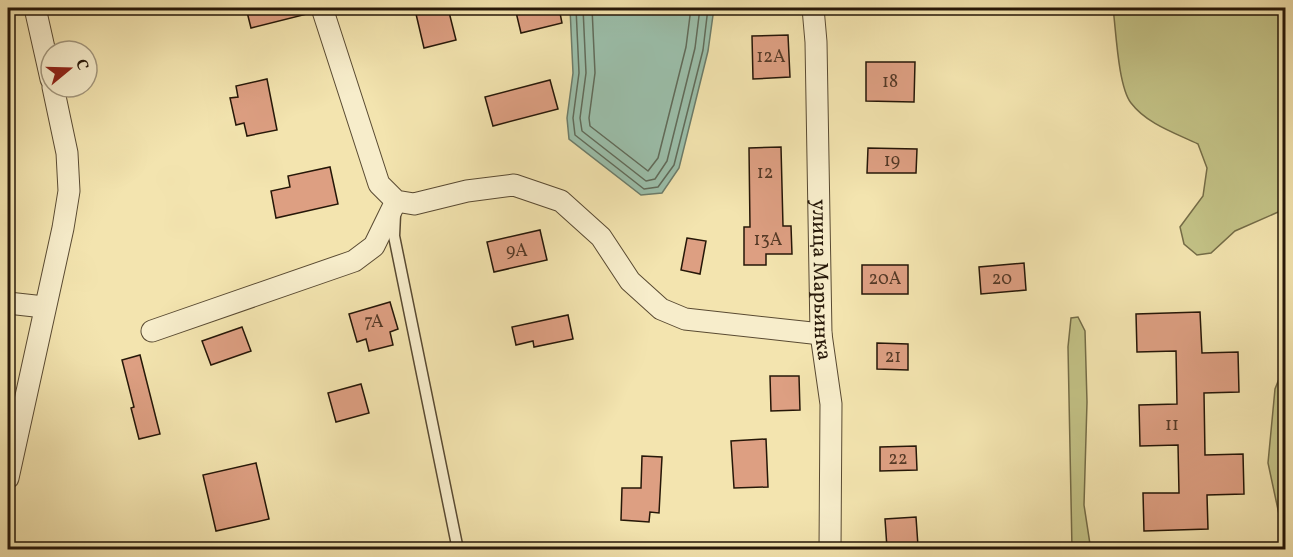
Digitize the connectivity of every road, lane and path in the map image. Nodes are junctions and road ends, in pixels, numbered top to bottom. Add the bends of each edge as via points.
1 (35, 8) edge
2 (322, 8) edge
3 (813, 8) edge
4 (42, 39) edge
5 (56, 99) edge
6 (396, 201) junction
7 (8, 303) edge
8 (44, 308) junction
9 (152, 331) dead end
10 (821, 334) junction
11 (8, 478) edge
12 (458, 549) edge
13 (830, 549) edge

1 - 4 street
2 - 6 street via 379,184
3 - 10 street, улица Марьинка
5 - 8 street via 67,153 69,190
6 - 9 street via 374,246 354,261
6 - 10 street via 414,204 467,191 514,186 561,201 601,237 630,281 662,309 685,319
6 - 12 lane via 394,236
7 - 8 street
8 - 11 street
10 - 13 street, улица Марьинка via 831,404

